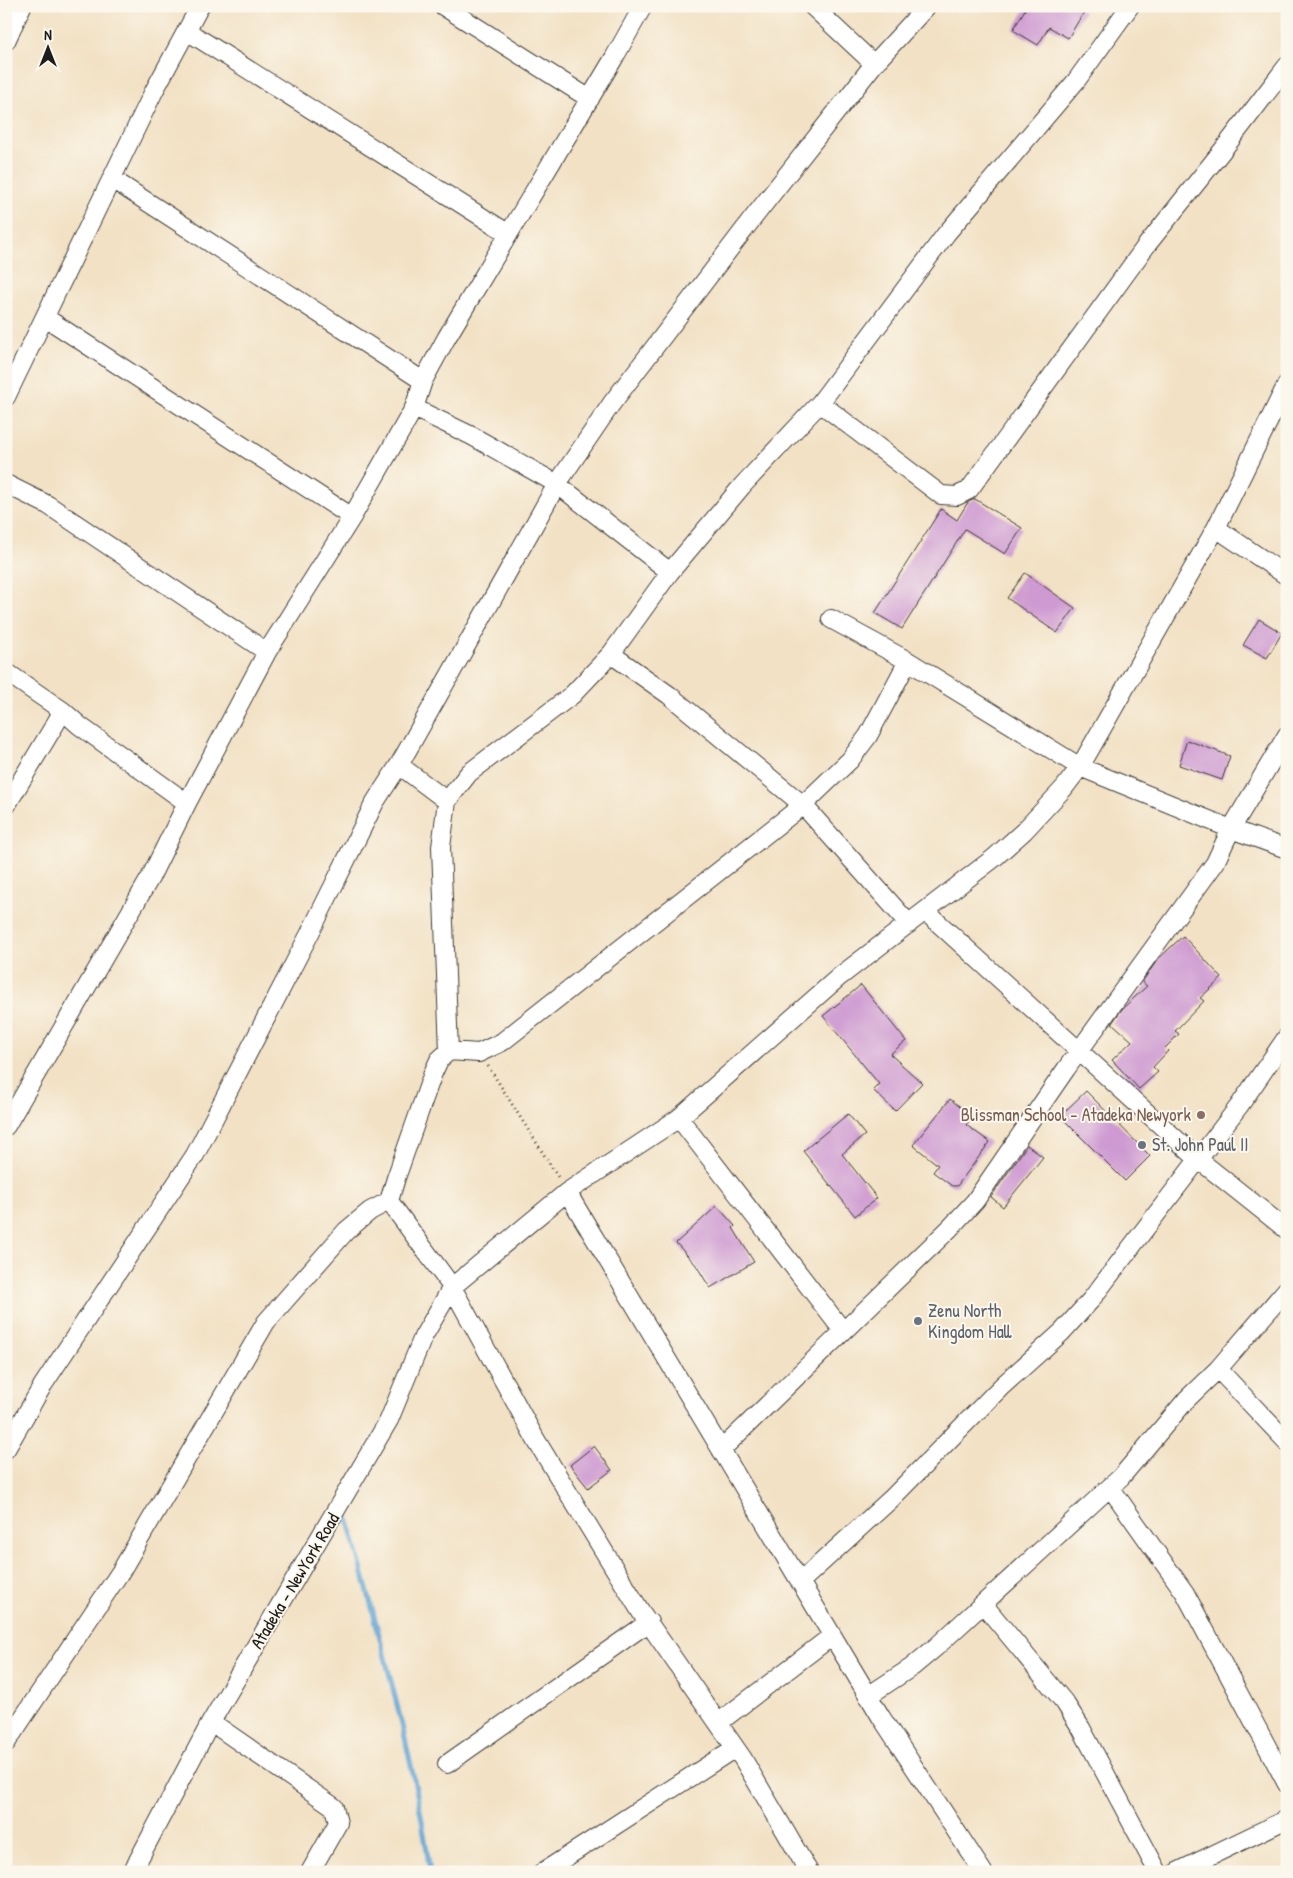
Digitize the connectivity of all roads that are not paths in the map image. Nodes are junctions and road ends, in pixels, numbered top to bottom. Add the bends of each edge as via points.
1 (22, 6) edge
2 (200, 6) edge
3 (443, 6) edge
4 (643, 6) edge
5 (812, 6) edge
6 (926, 6) edge
7 (1130, 6) edge
8 (187, 31) junction
9 (6, 41) edge
10 (874, 64) junction
11 (1287, 66) edge
12 (590, 99) junction
13 (112, 178) junction
14 (509, 234) junction
15 (46, 318) junction
16 (423, 382) junction
17 (1287, 384) edge
18 (6, 397) edge
19 (820, 403) junction
20 (414, 408) junction
21 (6, 484) edge
22 (557, 484) junction
23 (352, 517) junction
24 (1216, 528) junction
25 (670, 572) junction
26 (1287, 576) edge
27 (832, 619) dead end
28 (267, 652) junction
29 (611, 654) junction
30 (908, 661) junction
31 (6, 672) edge
32 (63, 711) junction
33 (1287, 735) edge
34 (399, 765) junction
35 (1080, 767) junction
36 (447, 801) junction
37 (187, 804) junction
38 (803, 805) junction
39 (6, 806) edge
40 (1231, 829) junction
41 (1287, 849) edge
42 (925, 911) junction
43 (909, 924) junction
44 (1287, 1037) edge
45 (449, 1051) junction
46 (1079, 1052) junction
47 (679, 1118) junction
48 (6, 1126) edge
49 (1198, 1160) junction
50 (567, 1192) junction
51 (389, 1202) junction
52 (1287, 1230) edge
53 (452, 1287) junction
54 (1287, 1289) edge
55 (843, 1331) junction
56 (1218, 1369) junction
57 (1287, 1442) edge
58 (6, 1449) edge
59 (721, 1450) junction
60 (1110, 1487) junction
61 (800, 1582) junction
62 (984, 1605) junction
63 (649, 1622) junction
64 (832, 1636) junction
65 (868, 1696) junction
66 (211, 1722) junction
67 (718, 1723) junction
68 (6, 1743) edge
69 (735, 1748) junction
70 (448, 1764) dead end
71 (1287, 1784) edge
72 (1287, 1819) edge
73 (132, 1872) edge
74 (310, 1872) edge
75 (543, 1872) edge
76 (809, 1872) edge
77 (983, 1872) edge
78 (1158, 1872) edge
79 (1177, 1872) edge

1 - 9 street
2 - 8 street
3 - 12 street
4 - 12 street
5 - 10 street
6 - 10 street
7 - 19 street via 1076,81 946,234
8 - 13 street
8 - 14 street
10 - 22 street via 612,402
11 - 19 street via 1146,246 969,490 958,496 941,495
12 - 14 street
13 - 15 street
13 - 16 street
14 - 16 street
15 - 18 street
15 - 23 street
16 - 20 street
17 - 24 street
19 - 25 street via 742,486
20 - 22 street
20 - 23 street
21 - 28 street via 48,505
22 - 25 street
22 - 34 street
23 - 28 street
24 - 26 street
24 - 35 street
25 - 29 street
27 - 30 street
28 - 37 street
29 - 36 street via 572,695 469,773
29 - 38 street via 669,695
30 - 35 street
30 - 38 street via 868,736 850,760
31 - 32 street
32 - 37 street
32 - 39 street
33 - 40 street
34 - 36 street
34 - 58 street via 374,802 195,1155 43,1385
35 - 40 street
35 - 42 street via 1024,831
36 - 45 street via 441,847
37 - 48 street via 150,878
38 - 43 street
38 - 45 street via 502,1042 479,1053
40 - 41 street
40 - 46 street via 1211,868
42 - 43 street
42 - 46 street
43 - 47 street via 838,977
44 - 49 street
45 - 51 street via 439,1060 433,1073
46 - 49 street
46 - 55 street via 975,1202
47 - 50 street
47 - 55 street
49 - 52 street
49 - 61 street via 1090,1301 1062,1332 1002,1386 891,1499
50 - 53 street
50 - 59 street
51 - 53 street
51 - 68 street via 370,1211 346,1231 266,1322 121,1571
53 - 63 street via 536,1440
53 - 66 street, Atadeka - NewYork Road via 423,1337 389,1420
54 - 56 street
55 - 59 street
56 - 57 street
56 - 60 street via 1187,1399
59 - 61 street
60 - 62 street
60 - 71 street via 1185,1593
61 - 64 street
62 - 65 street via 912,1667
62 - 78 street via 1065,1703
63 - 67 street
63 - 70 street
64 - 65 street
64 - 67 street
65 - 77 street
66 - 73 street, Atadeka - NewYork Road
66 - 74 street via 334,1807 338,1823
67 - 69 street
69 - 75 street
69 - 76 street
72 - 79 street

